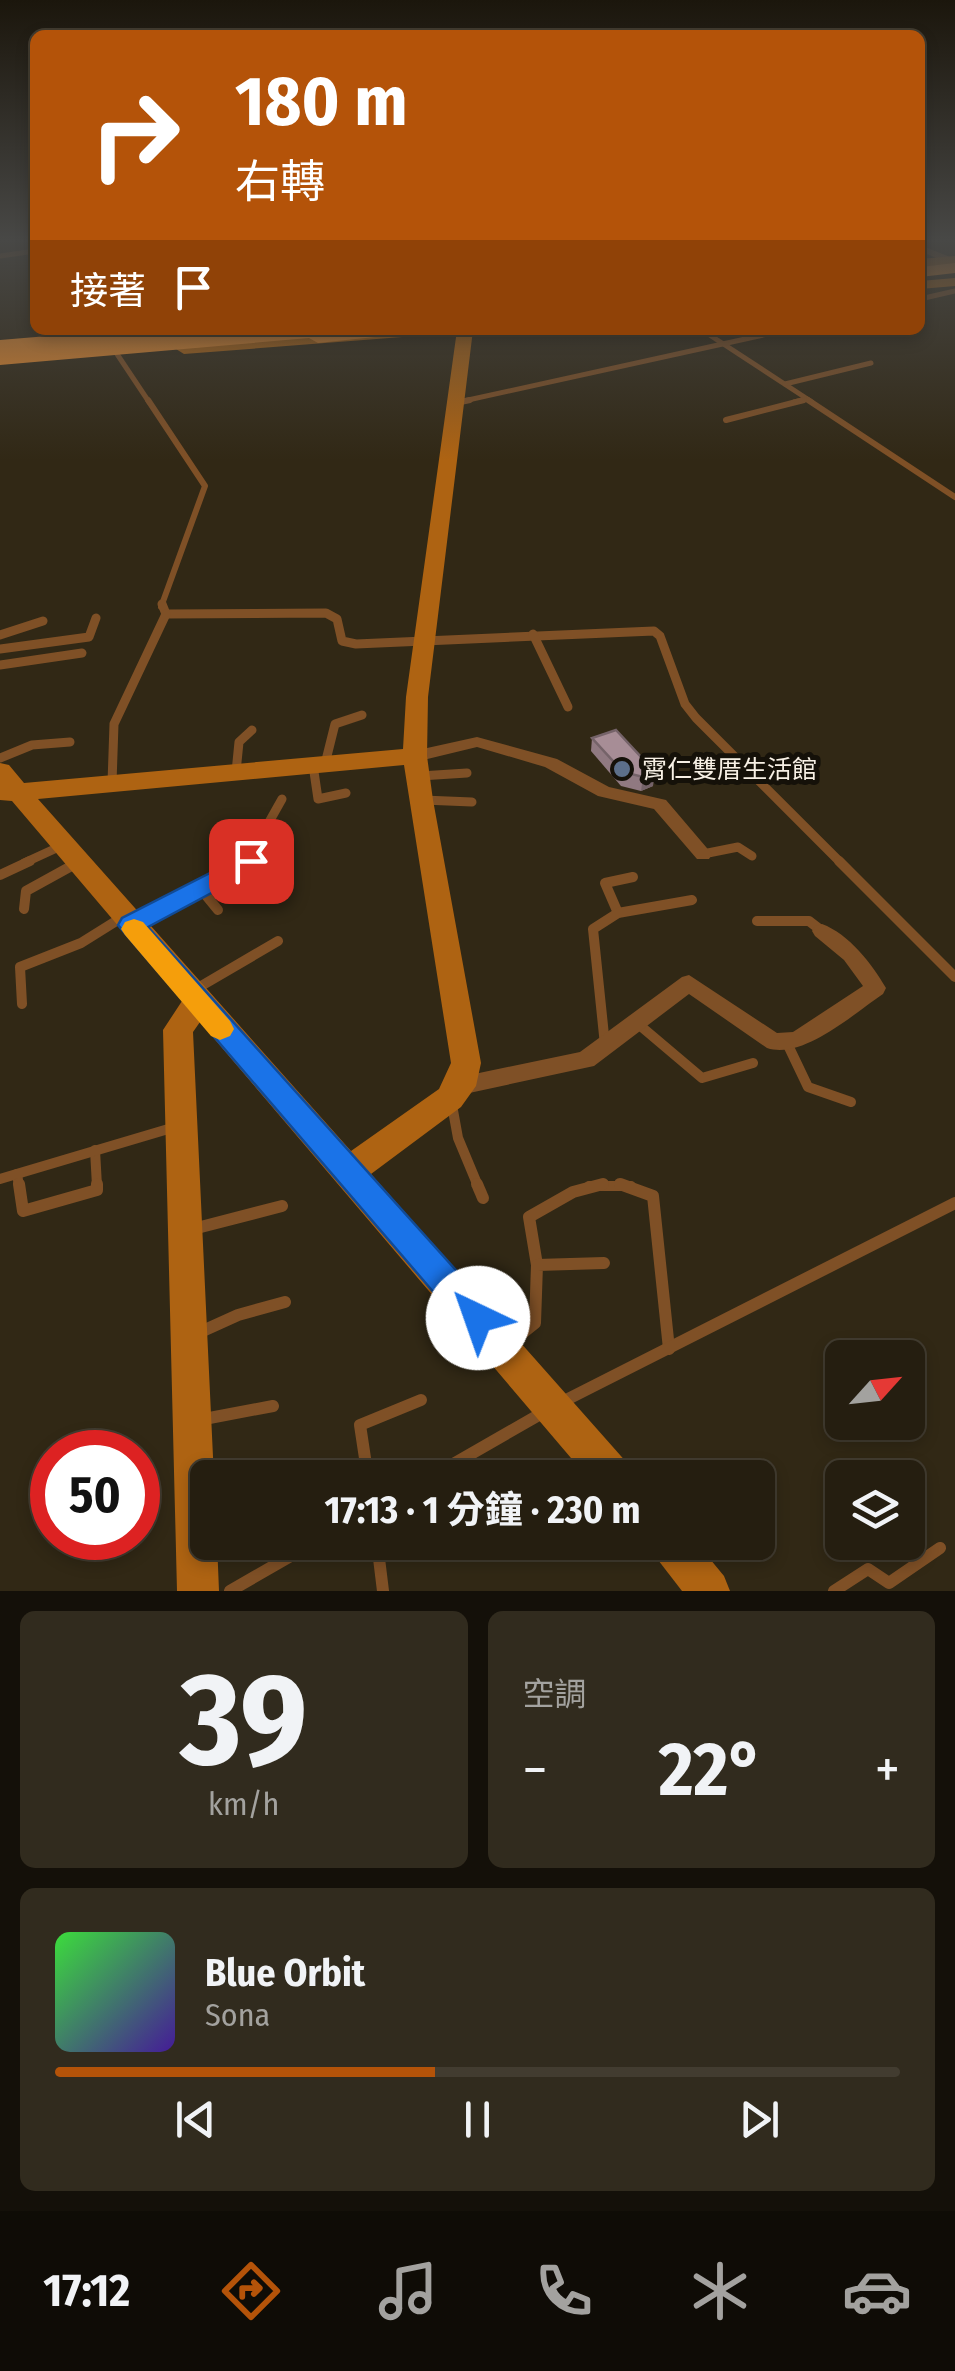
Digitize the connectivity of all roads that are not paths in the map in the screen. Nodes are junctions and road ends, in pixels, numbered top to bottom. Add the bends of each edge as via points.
1 (91, 335) edge
2 (155, 335) edge
3 (182, 335) edge
4 (269, 335) edge
5 (294, 335) edge
6 (336, 335) edge
7 (363, 335) edge
8 (465, 335) edge
9 (710, 335) edge
10 (764, 335) edge
11 (724, 344) junction
12 (140, 352) junction
13 (117, 354) junction
14 (0, 355) edge
15 (871, 363) dead end
16 (784, 384) junction
17 (808, 399) junction
18 (456, 403) junction
19 (726, 420) dead end
20 (955, 497) edge
21 (166, 614) junction
22 (96, 618) dead end
23 (43, 621) dead end
24 (533, 634) junction
25 (0, 636) edge
26 (424, 642) junction
27 (0, 649) edge
28 (82, 653) dead end
29 (0, 665) edge
30 (568, 707) dead end
31 (362, 715) dead end
32 (252, 730) dead end
33 (70, 742) dead end
34 (0, 758) edge
35 (319, 764) junction
36 (236, 772) junction
37 (466, 774) dead end
38 (418, 777) junction
39 (112, 783) junction
40 (6, 785) edge
41 (346, 792) dead end
42 (282, 799) dead end
43 (472, 802) dead end
44 (70, 854) junction
45 (703, 854) joint
46 (752, 856) dead end
47 (0, 875) edge
48 (632, 876) dead end
49 (200, 888) junction
50 (692, 900) dead end
51 (24, 909) dead end
52 (218, 910) dead end
53 (618, 914) junction
54 (756, 920) dead end
55 (127, 921) junction
56 (822, 931) joint
57 (278, 942) dead end
58 (955, 977) edge
59 (193, 998) junction
60 (22, 1004) dead end
61 (638, 1023) junction
62 (786, 1041) junction
63 (605, 1048) junction
64 (753, 1064) dead end
65 (455, 1092) junction
66 (851, 1102) dead end
67 (182, 1124) junction
68 (96, 1150) junction
69 (348, 1172) junction
70 (17, 1174) junction
71 (0, 1179) edge
72 (483, 1198) dead end
73 (955, 1203) edge
74 (282, 1206) dead end
75 (186, 1232) junction
76 (604, 1263) dead end
77 (537, 1265) junction
78 (285, 1302) dead end
79 (189, 1337) junction
80 (504, 1348) junction
81 (669, 1349) junction
82 (421, 1400) dead end
83 (272, 1406) dead end
84 (554, 1406) junction
85 (192, 1421) junction
86 (365, 1460) edge
87 (460, 1460) edge
88 (599, 1460) edge
89 (940, 1548) dead end
90 (284, 1560) edge
91 (379, 1560) edge
92 (684, 1560) edge
93 (198, 1591) edge
94 (230, 1591) edge
95 (383, 1591) edge
96 (710, 1591) edge
97 (834, 1591) edge

1 - 14 main road
2 - 14 main road
3 - 14 highway, bridge
4 - 14 highway
5 - 14 main road
6 - 12 highway
7 - 12 main road
8 - 18 main road
9 - 11 lane
10 - 11 lane
11 - 16 lane
11 - 18 lane
12 - 13 main road
13 - 14 main road
13 - 21 lane via 205,486 161,607
15 - 16 lane
16 - 17 lane
17 - 19 lane
17 - 20 lane
18 - 26 main road
21 - 26 lane via 326,613 349,644
21 - 39 lane via 114,724
22 - 27 lane via 90,638
23 - 25 lane
24 - 26 lane
24 - 30 lane
24 - 58 lane via 654,631 696,718
26 - 38 main road
28 - 29 lane
31 - 35 lane via 335,724
32 - 36 lane via 238,742
33 - 34 lane via 32,745
35 - 36 main road
35 - 38 main road
35 - 41 lane via 318,799
36 - 39 main road
37 - 38 lane
38 - 43 lane
38 - 45 street via 477,742 551,763 604,792 660,804
38 - 65 main road via 466,1063
39 - 40 main road
40 - 44 main road
42 - 49 lane via 251,861
44 - 47 lane
44 - 51 lane via 26,891
44 - 55 main road
45 - 46 lane via 738,847
48 - 53 lane via 606,882
49 - 52 lane
49 - 55 lane
50 - 53 lane
53 - 63 lane via 594,930
54 - 56 lane via 809,921
55 - 59 main road
55 - 60 lane via 20,968
56 - 62 street via 876,988
57 - 59 lane
59 - 67 main road via 178,1030
59 - 69 main road
61 - 62 street via 689,984 774,1042
61 - 63 street
61 - 64 lane via 702,1078
62 - 66 lane via 808,1088
63 - 65 street via 586,1060
65 - 69 main road
65 - 72 lane via 458,1138
67 - 68 lane
67 - 75 main road
68 - 70 lane
68 - 70 lane via 96,1190 23,1211
69 - 80 main road
70 - 71 lane
73 - 81 lane
74 - 75 lane
75 - 79 main road
76 - 77 lane
77 - 80 lane via 535,1324
77 - 81 lane via 529,1217 566,1192 596,1183 636,1186 653,1196
78 - 79 lane
79 - 85 main road
80 - 84 main road
81 - 84 lane
82 - 86 lane via 360,1426
83 - 85 lane
84 - 87 lane
84 - 88 main road
85 - 93 main road
89 - 97 lane via 888,1583 868,1568
90 - 94 lane
91 - 95 lane
92 - 96 main road

